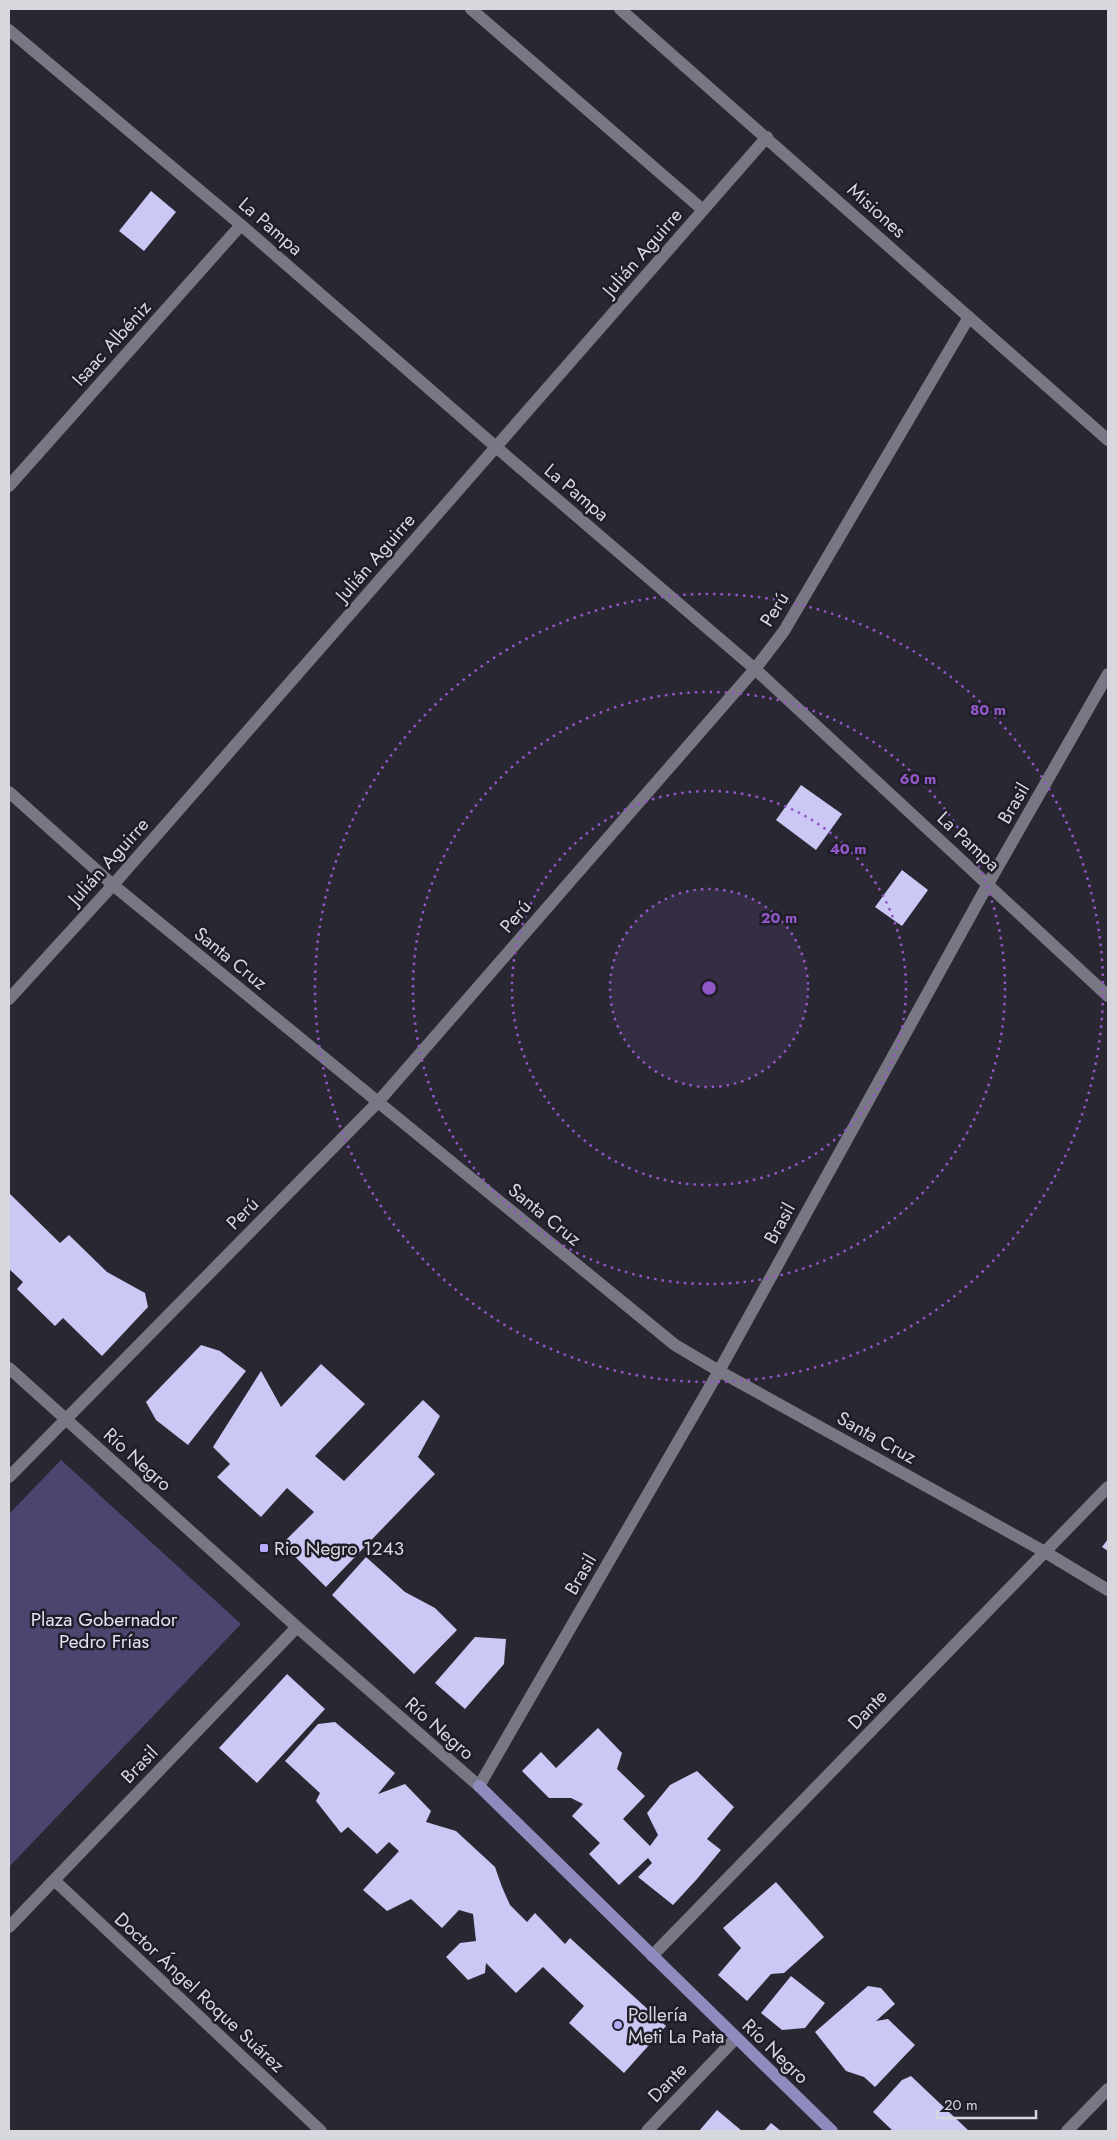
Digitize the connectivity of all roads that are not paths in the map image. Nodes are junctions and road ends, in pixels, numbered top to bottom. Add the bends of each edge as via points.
1 (471, 9) edge
2 (620, 9) edge
3 (9, 30) edge
4 (767, 137) junction
5 (703, 210) junction
6 (242, 225) junction
7 (969, 317) junction
8 (1108, 440) edge
9 (496, 447) junction
10 (9, 486) edge
11 (755, 669) junction
12 (1108, 674) edge
13 (9, 792) edge
14 (988, 884) junction
15 (113, 885) junction
16 (1108, 996) edge
17 (9, 999) edge
18 (378, 1102) junction
19 (9, 1368) edge
20 (718, 1371) junction
21 (65, 1419) junction
22 (9, 1478) edge
23 (1108, 1487) edge
24 (1045, 1552) junction
25 (1108, 1590) edge
26 (297, 1627) junction
27 (479, 1786) junction
28 (54, 1880) junction
29 (9, 1927) edge
30 (652, 1956) junction
31 (736, 2038) junction
32 (1108, 2089) edge
33 (321, 2131) edge
34 (646, 2131) edge
35 (832, 2131) edge
36 (1067, 2131) edge

1 - 5 street
2 - 4 street, Misiones
3 - 6 street, La Pampa
4 - 5 street, Julián Aguirre
4 - 7 street, Misiones
5 - 9 street, Julián Aguirre
6 - 9 street, La Pampa
6 - 10 street, Isaac Albéniz
7 - 8 street, Misiones
7 - 11 street, Perú via 784,631
9 - 11 street, La Pampa
9 - 15 street, Julián Aguirre
11 - 14 street, La Pampa
11 - 18 street, Perú
12 - 14 street, Brasil
13 - 15 street, Santa Cruz
14 - 16 street, La Pampa
14 - 20 street, Brasil
15 - 17 street, Julián Aguirre
15 - 18 street, Santa Cruz
18 - 20 street, Santa Cruz via 675,1345
18 - 21 street, Perú
19 - 21 street, Río Negro
20 - 24 street, Santa Cruz
20 - 27 street, Brasil
21 - 22 street, Perú
21 - 26 street, Río Negro
23 - 24 street, Dante
24 - 25 street, Santa Cruz
24 - 30 street, Dante
26 - 27 street, Río Negro
26 - 28 street, Brasil
27 - 30 main road, Río Negro
28 - 29 street, Brasil
28 - 33 street, Doctor Ángel Roque Suárez
30 - 31 main road, Río Negro
31 - 34 street, Dante
31 - 35 main road, Río Negro
32 - 36 street

